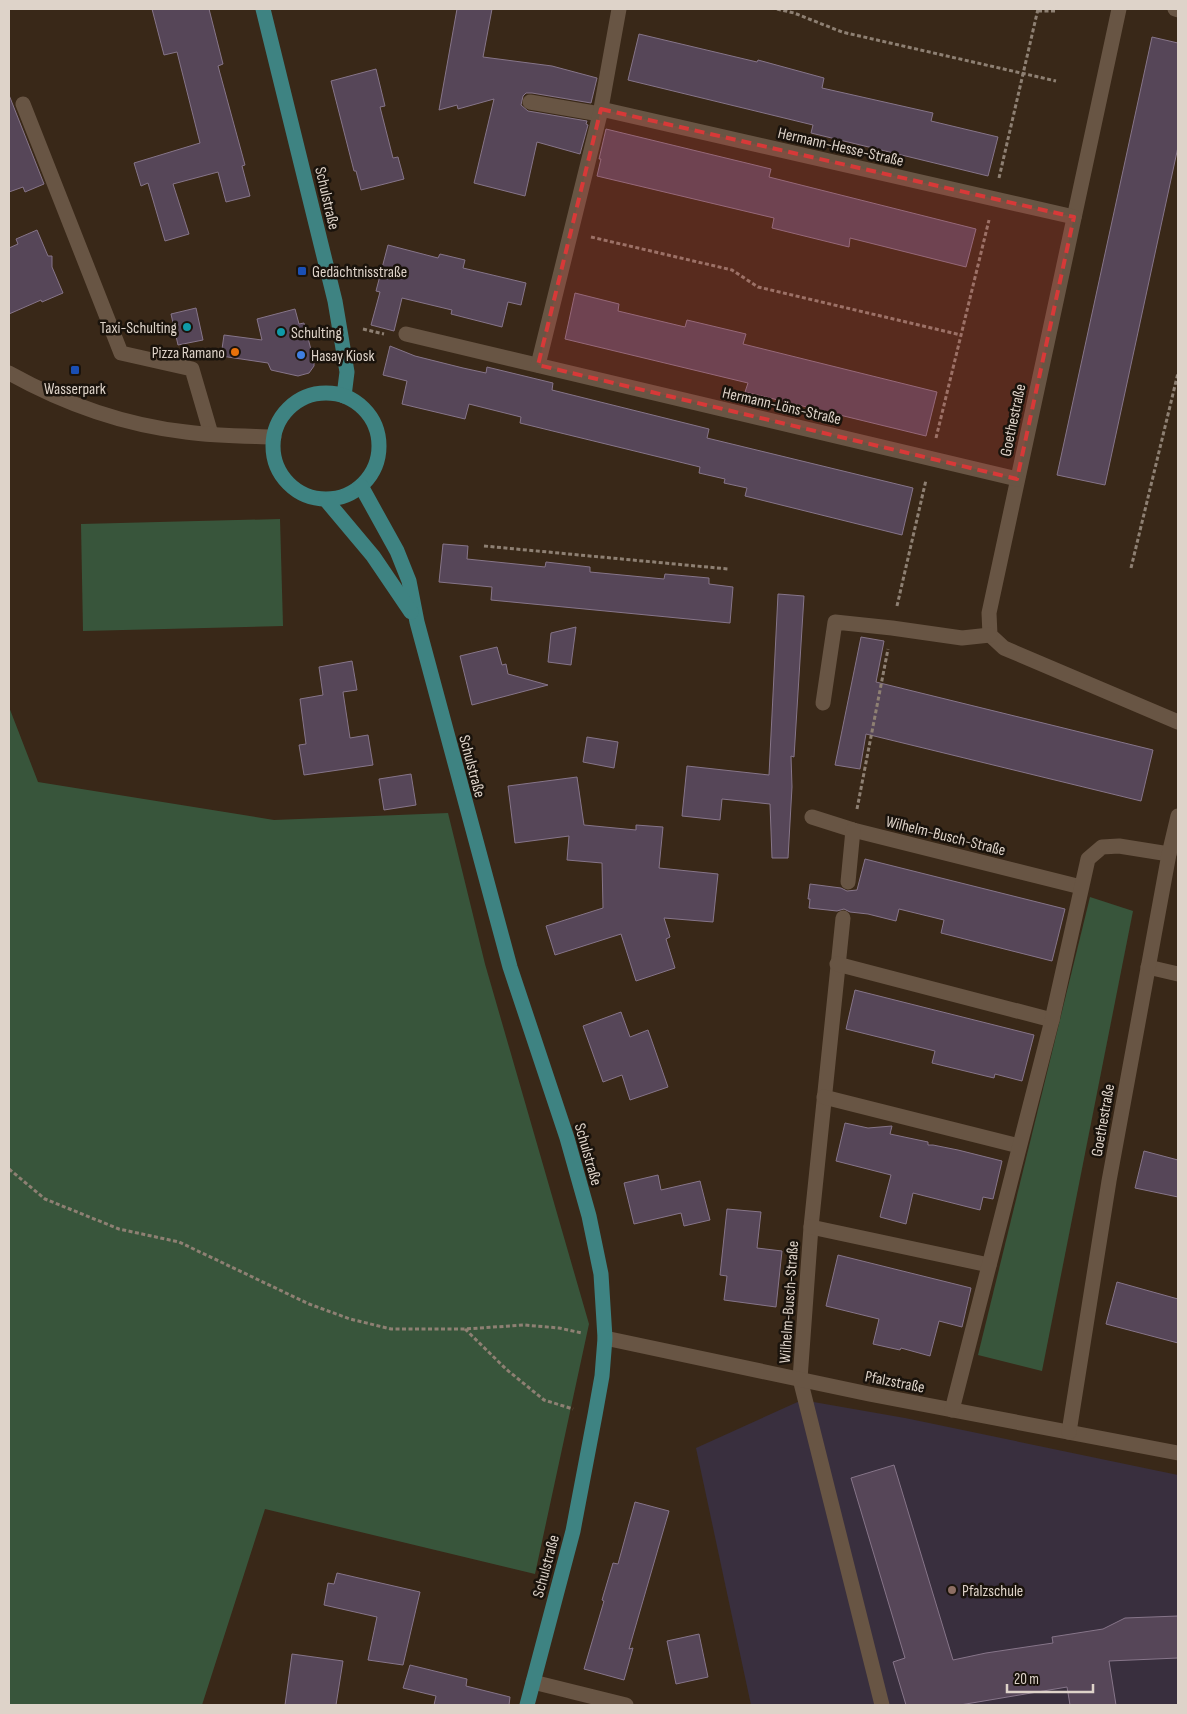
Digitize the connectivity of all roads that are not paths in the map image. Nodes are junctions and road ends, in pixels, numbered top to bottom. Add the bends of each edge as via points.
1 (264, 9) edge
2 (619, 9) edge
3 (1119, 9) edge
4 (530, 102) dead end
5 (23, 104) dead end
6 (600, 111) junction
7 (1074, 217) junction
8 (406, 334) dead end
9 (538, 365) junction
10 (9, 373) edge
11 (344, 396) junction
12 (212, 434) junction
13 (274, 437) junction
14 (1017, 479) junction
15 (361, 486) junction
16 (326, 500) junction
17 (417, 622) junction
18 (990, 635) junction
19 (823, 703) dead end
20 (1178, 722) edge
21 (1178, 816) edge
22 (812, 817) dead end
23 (853, 830) junction
24 (1169, 854) junction
25 (848, 882) dead end
26 (1081, 887) junction
27 (843, 918) dead end
28 (837, 964) junction
29 (1148, 967) junction
30 (1178, 974) edge
31 (1052, 1020) junction
32 (824, 1097) junction
33 (1020, 1146) junction
34 (811, 1227) junction
35 (989, 1265) junction
36 (605, 1338) junction
37 (800, 1379) junction
38 (952, 1410) junction
39 (1069, 1432) junction
40 (1178, 1453) edge
41 (533, 1682) junction
42 (527, 1705) edge
43 (626, 1705) edge
44 (882, 1705) edge

1 - 11 main road, Schulstraße via 335,301 348,372
2 - 6 street
3 - 7 street, Goethestraße
4 - 6 street, Hermann-Hesse-Straße
5 - 12 street via 121,352 192,369
6 - 7 street, Hermann-Hesse-Straße
6 - 9 street
7 - 14 street, Goethestraße
8 - 9 street, Hermann-Löns-Straße
9 - 14 street, Hermann-Löns-Straße
10 - 12 street via 95,411 164,429
11 - 13 main road via 318,394 294,404 278,424
11 - 15 main road via 369,415 379,444 371,474
12 - 13 street
13 - 16 main road via 274,455 280,473 292,487 308,496
14 - 18 street, Goethestraße via 989,613
15 - 16 main road via 350,494
15 - 17 main road, Schulstraße via 397,551 409,581
16 - 17 main road, Schulstraße via 373,556
17 - 36 main road, Schulstraße via 510,967 567,1138 589,1216 602,1274
18 - 19 street via 962,638 835,622
18 - 20 street via 1004,648
21 - 24 street, Goethestraße
22 - 23 street, Wilhelm-Busch-Straße
23 - 25 street
23 - 26 street, Wilhelm-Busch-Straße
24 - 26 street via 1119,846 1102,847 1088,859
24 - 29 street, Goethestraße
26 - 31 street
27 - 28 street, Wilhelm-Busch-Straße
28 - 31 street
28 - 32 street, Wilhelm-Busch-Straße
29 - 30 street
29 - 39 street, Goethestraße
31 - 33 street
32 - 33 street
32 - 34 street, Wilhelm-Busch-Straße
33 - 35 street
34 - 35 street, Wilhelm-Busch-Straße
34 - 37 street, Wilhelm-Busch-Straße
35 - 38 street
36 - 37 street, Pfalzstraße
36 - 41 main road, Schulstraße via 602,1376 573,1531
37 - 38 street, Pfalzstraße
37 - 44 street, Wilhelm-Busch-Straße
38 - 39 street, Pfalzstraße
39 - 40 street, Pfalzstraße
41 - 42 main road, Schulstraße
41 - 43 street

